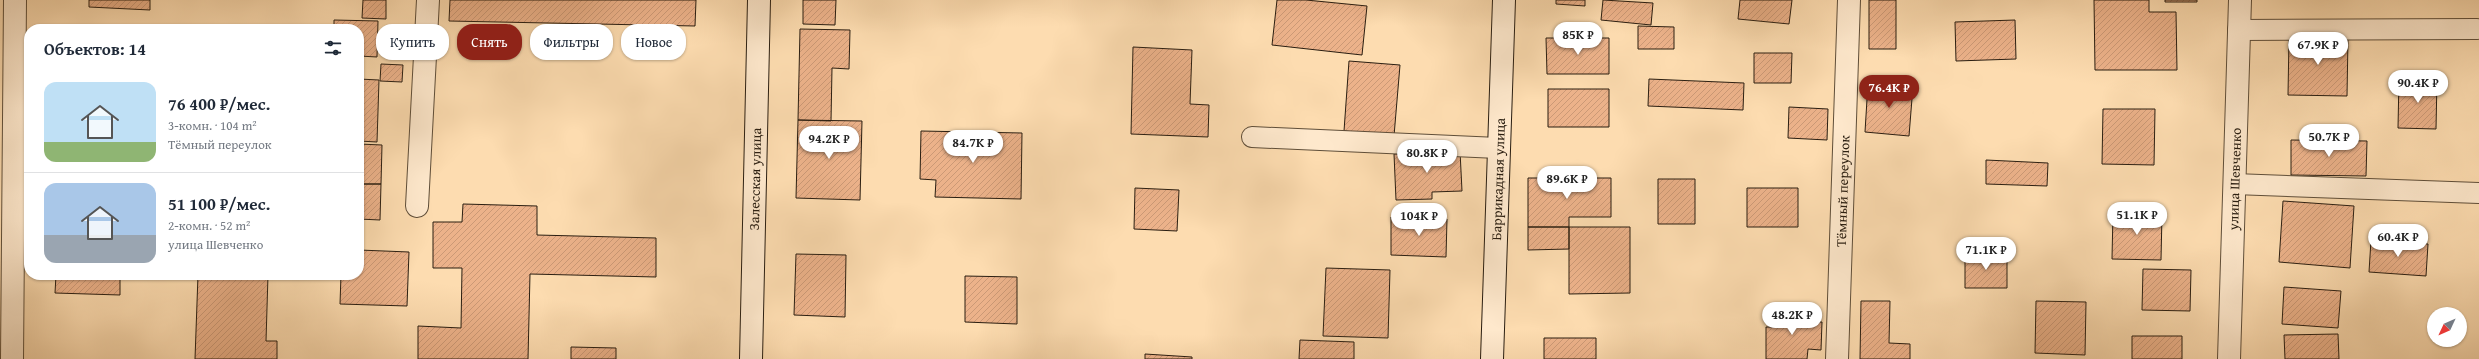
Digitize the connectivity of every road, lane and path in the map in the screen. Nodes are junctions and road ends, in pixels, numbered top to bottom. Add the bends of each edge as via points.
1 (15, 0) edge
2 (428, 0) edge
3 (759, 0) edge
4 (1504, 0) edge
5 (1849, 0) edge
6 (2240, 0) edge
7 (2476, 29) dead end
8 (2238, 30) junction
9 (1252, 137) dead end
10 (1498, 148) junction
11 (2234, 184) junction
12 (2479, 193) edge
13 (417, 206) dead end
14 (12, 359) edge
15 (751, 359) edge
16 (1492, 359) edge
17 (1837, 359) edge
18 (2229, 359) edge

1 - 14 street
2 - 13 street
3 - 15 street, Залесская улица
4 - 10 street, Баррикадная улица
5 - 17 street, Тёмный переулок
6 - 8 street, улица Шевченко
7 - 8 lane
8 - 11 street, улица Шевченко
9 - 10 lane
10 - 16 street, Баррикадная улица
11 - 12 lane
11 - 18 street, улица Шевченко

